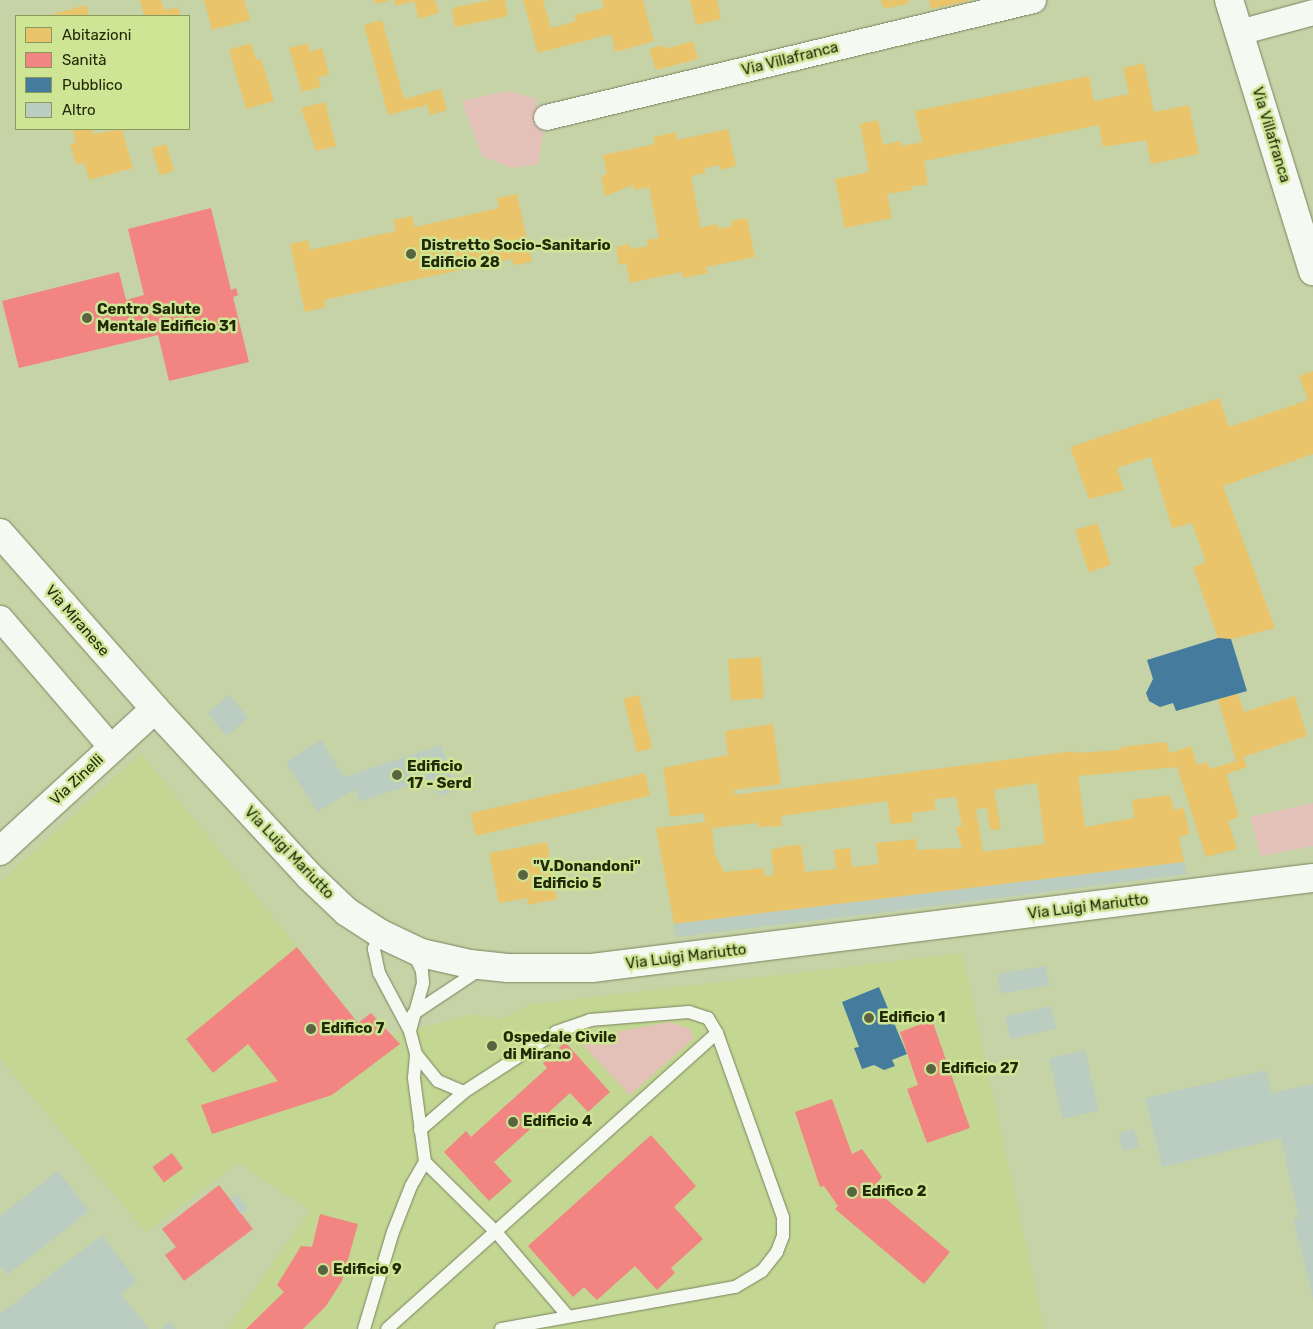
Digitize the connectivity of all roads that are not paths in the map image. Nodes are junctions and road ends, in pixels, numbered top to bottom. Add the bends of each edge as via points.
1 (1034, 0) edge
2 (1229, 0) edge
3 (1313, 12) edge
4 (1239, 32) junction
5 (546, 118) dead end
6 (1313, 271) edge
7 (0, 533) edge
8 (0, 618) edge
9 (155, 709) junction
10 (112, 748) junction
11 (0, 851) edge
12 (1313, 878) edge
13 (379, 933) junction
14 (410, 948) junction
15 (486, 966) junction
16 (413, 1014) junction
17 (410, 1031) junction
18 (717, 1033) junction
19 (416, 1054) junction
20 (464, 1092) junction
21 (420, 1130) junction
22 (425, 1162) junction
23 (496, 1232) junction
24 (567, 1315) junction
25 (364, 1329) edge
26 (387, 1329) edge
27 (501, 1329) edge

1 - 5 street, Via Villafranca
2 - 4 main road, Via Villafranca
3 - 4 street
4 - 6 main road, Via Villafranca
7 - 9 main road, Via Miranese
8 - 10 street
9 - 10 main road, Via Zinelli
9 - 13 main road, Via Luigi Mariutto via 309,876 348,912
10 - 11 main road, Via Zinelli
12 - 15 main road, Via Luigi Mariutto via 592,968
13 - 14 main road, Via Luigi Mariutto
13 - 17 lane via 374,949 379,973
14 - 15 main road, Via Luigi Mariutto
14 - 16 lane via 422,971 423,983
15 - 16 lane
16 - 17 lane
17 - 19 lane
18 - 20 lane via 708,1018 689,1012 590,1020 556,1032
18 - 23 lane
18 - 24 lane via 783,1217 783,1236 777,1252 762,1271 734,1287
19 - 20 lane via 438,1081
19 - 21 lane via 414,1078
20 - 21 lane
21 - 22 lane
22 - 23 lane
22 - 25 lane via 411,1186 393,1232
23 - 24 lane
23 - 26 lane
24 - 27 lane

